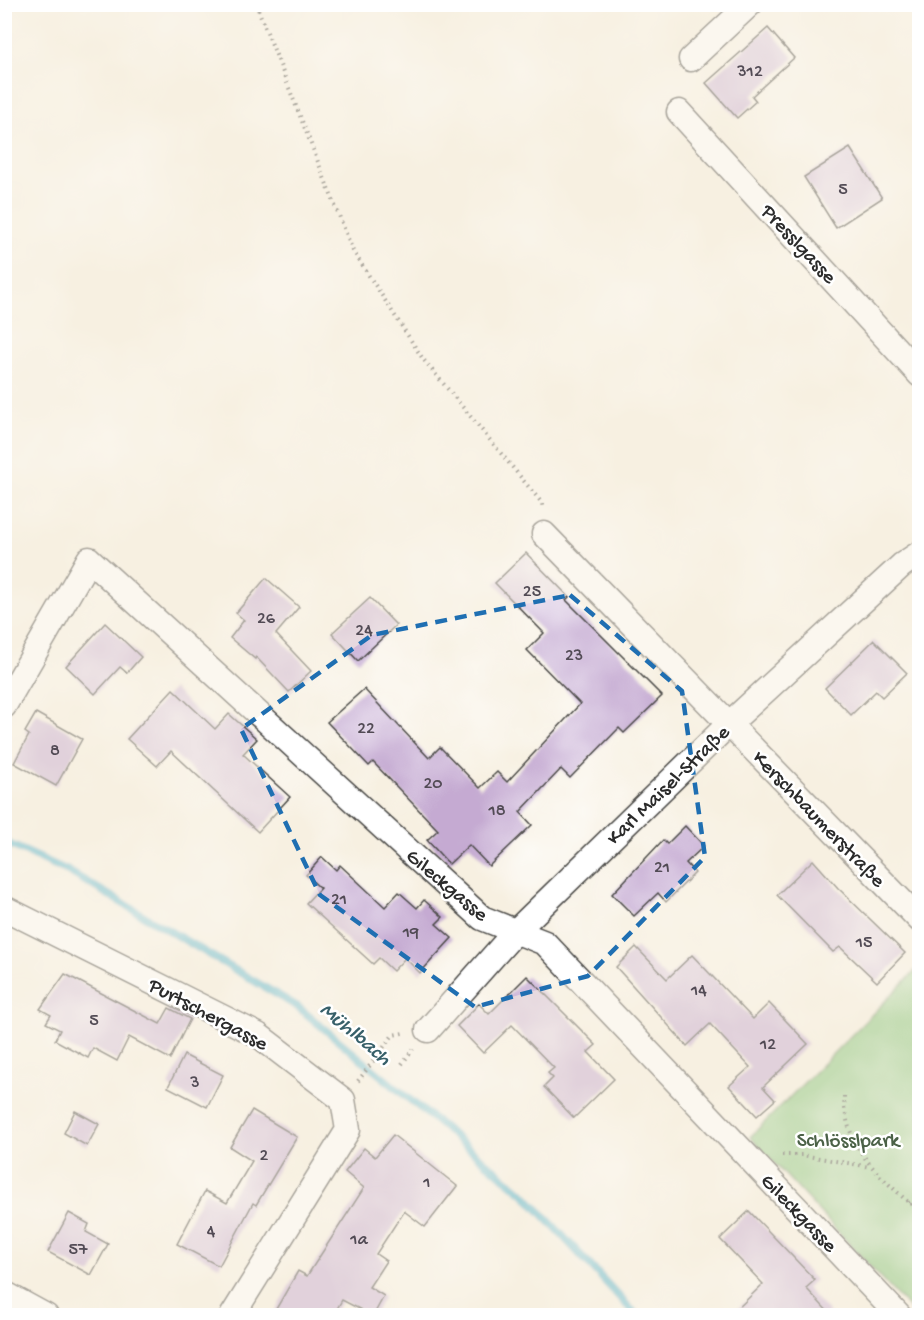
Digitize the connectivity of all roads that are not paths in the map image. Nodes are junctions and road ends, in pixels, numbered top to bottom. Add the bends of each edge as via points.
1 (750, 4) edge
2 (691, 59) dead end
3 (679, 112) dead end
4 (920, 375) edge
5 (544, 534) road end
6 (920, 553) edge
7 (4, 706) edge
8 (729, 724) junction
9 (4, 908) edge
10 (920, 920) edge
11 (515, 932) junction
12 (428, 1030) dead end
13 (4, 1293) edge
14 (46, 1316) edge
15 (232, 1316) edge
16 (899, 1316) edge

1 - 2 street
3 - 4 street, Presslgasse
5 - 8 street, Kerschbaumerstraße
6 - 8 street, Karl Maisel-Straße via 902,565
7 - 11 street, Gileckgasse via 89,560 482,918
8 - 10 street, Kerschbaumerstraße
8 - 11 street, Karl Maisel-Straße
9 - 15 street, Purtschergasse via 258,1035 343,1100 348,1130
11 - 12 street, Karl Maisel-Straße
11 - 16 street, Gileckgasse via 545,943
13 - 14 street

